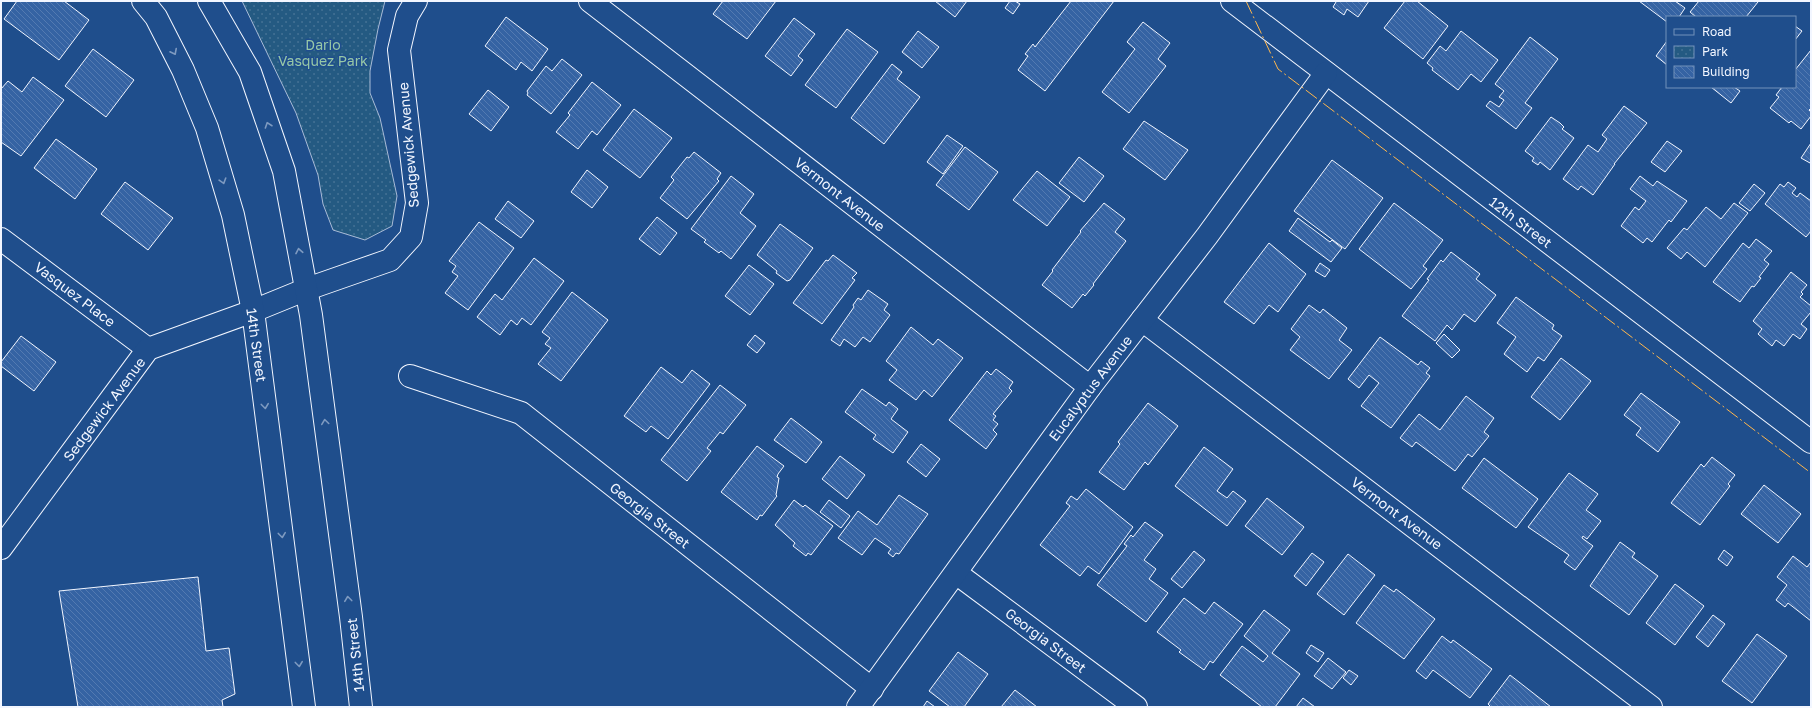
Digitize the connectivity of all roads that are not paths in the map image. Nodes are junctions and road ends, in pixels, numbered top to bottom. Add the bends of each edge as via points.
1 (143, 1) edge
2 (209, 1) edge
3 (416, 1) edge
4 (590, 1) edge
5 (1246, 5) edge
6 (1326, 73) junction
7 (1, 240) edge
8 (307, 289) junction
9 (253, 312) junction
10 (1142, 320) junction
11 (148, 349) junction
12 (410, 376) dead end
13 (1090, 386) junction
14 (1811, 442) edge
15 (1, 548) edge
16 (956, 573) junction
17 (872, 689) junction
18 (304, 707) edge
19 (361, 707) edge
20 (858, 707) edge
21 (1136, 707) edge
22 (1652, 707) edge

1 -> 9 street, 14th Street via 156,17 183,70 207,128 234,215
8 -> 2 street, 14th Street via 284,171 250,72
3 - 8 street, Sedgewick Avenue via 407,16 399,50 416,203 411,237 390,260
4 - 13 street, Vermont Avenue
5 - 6 street, 12th Street
6 - 10 street, Eucalyptus Avenue
6 - 14 street, 12th Street
7 - 11 street, Vasquez Place
8 - 9 street, Sedgewick Avenue
19 -> 8 street, 14th Street
9 - 11 street, Sedgewick Avenue
9 -> 18 street, 14th Street
10 - 13 street, Eucalyptus Avenue
10 - 22 street, Vermont Avenue
11 - 15 street, Sedgewick Avenue
12 - 17 street, Georgia Street via 521,413
13 - 16 street, Eucalyptus Avenue
16 - 17 street, Eucalyptus Avenue
16 - 21 street, Georgia Street
17 - 20 street, Eucalyptus Avenue

